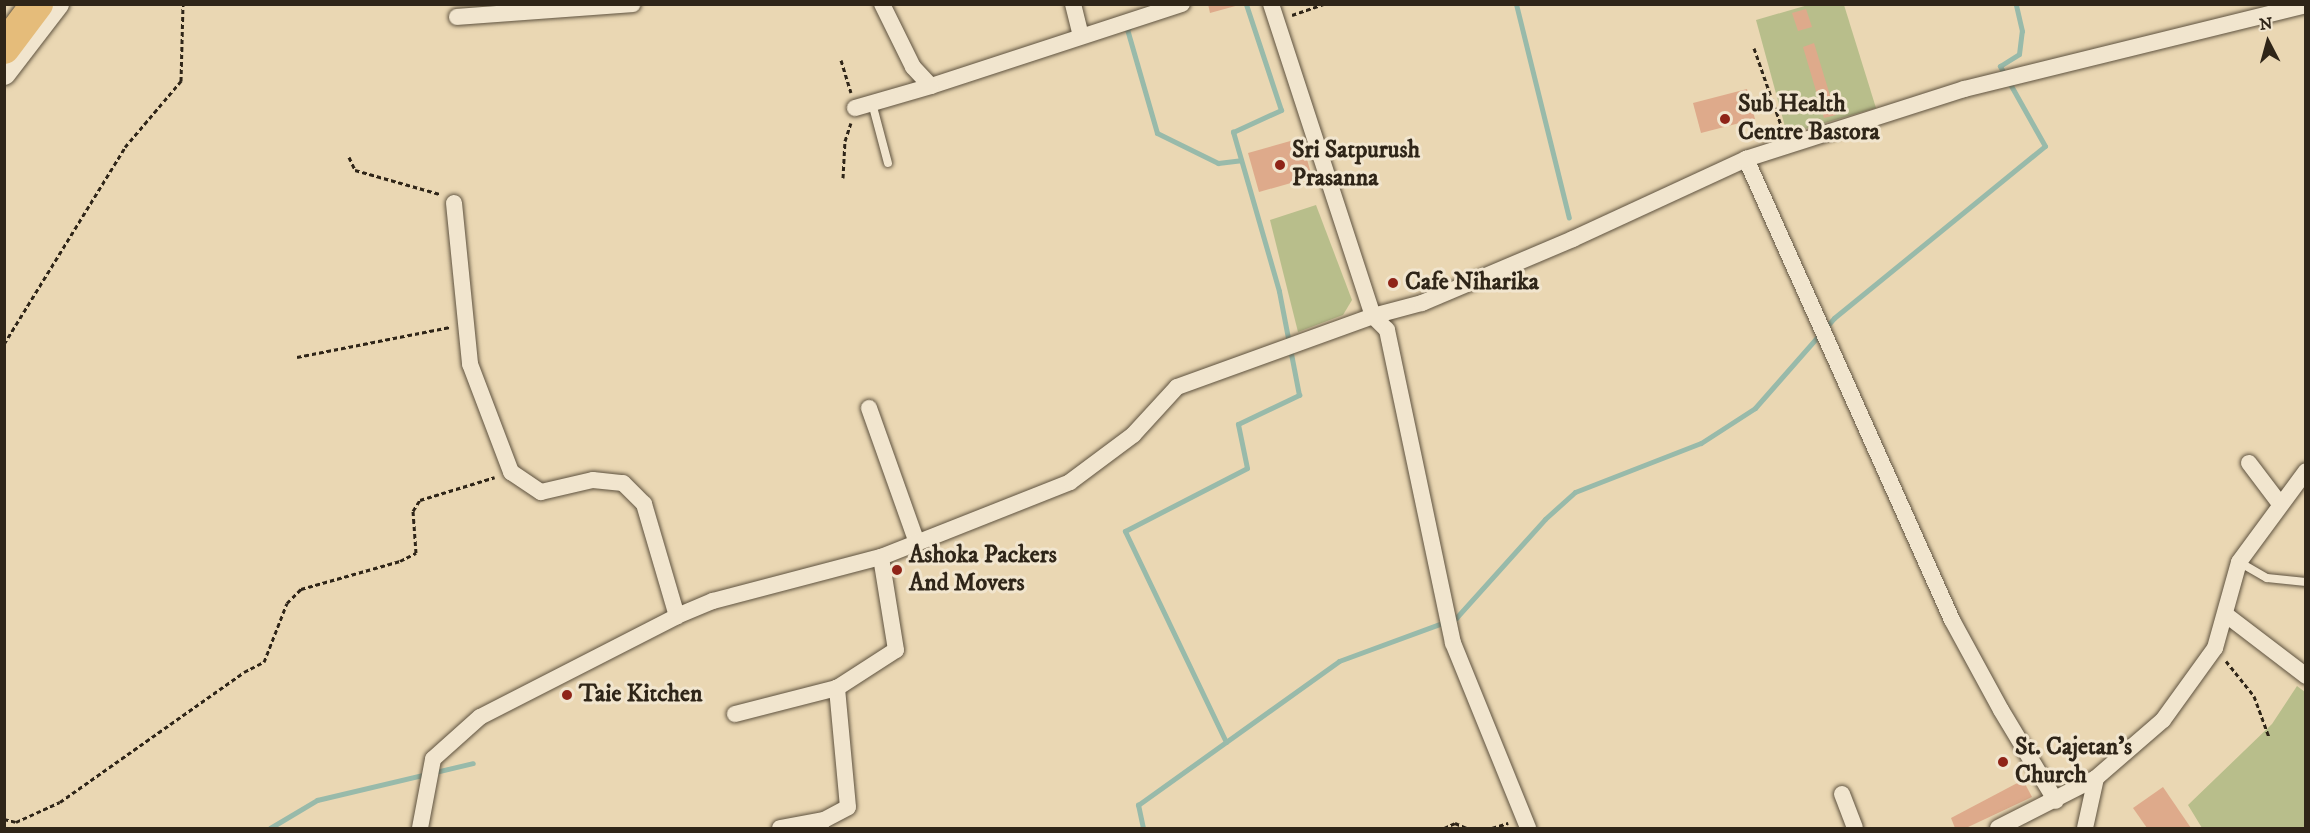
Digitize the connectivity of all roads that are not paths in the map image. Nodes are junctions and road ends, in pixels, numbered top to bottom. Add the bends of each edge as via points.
1 (36, 4) edge
2 (57, 4) edge
3 (633, 4) edge
4 (882, 4) edge
5 (1073, 4) edge
6 (1182, 4) edge
7 (2305, 6) edge
8 (1273, 12) edge
9 (457, 17) dead end
10 (1081, 36) junction
11 (4, 48) edge
12 (4, 73) edge
13 (931, 86) junction
14 (872, 103) junction
15 (855, 108) road end
16 (1746, 159) junction
17 (888, 164) dead end
18 (454, 203) road end
19 (1373, 316) junction
20 (869, 408) dead end
21 (2249, 463) dead end
22 (2306, 471) edge
23 (2280, 504) junction
24 (918, 543) junction
25 (881, 557) junction
26 (2239, 562) junction
27 (2306, 582) edge
28 (2225, 614) junction
29 (677, 616) junction
30 (2306, 675) edge
31 (837, 688) junction
32 (735, 714) dead end
33 (2096, 778) junction
34 (1842, 794) dead end
35 (2056, 801) junction
36 (420, 828) edge
37 (780, 828) edge
38 (1528, 828) edge
39 (1855, 828) edge
40 (1998, 828) edge
41 (2085, 828) edge

1 - 11 highway
2 - 12 street
3 - 9 street
4 - 13 street via 914,67
5 - 10 street
6 - 10 street
7 - 16 street via 2007,78
8 - 19 street
10 - 13 street
13 - 14 street
14 - 15 street
14 - 17 lane
16 - 19 street via 1422,303
16 - 35 street via 1952,620
18 - 29 street via 471,364 512,472 541,492 593,480 623,483 645,504
19 - 24 street via 1177,387 1132,435 1070,483
19 - 38 street via 1387,330 1453,643
20 - 24 street
21 - 23 street
22 - 23 street
23 - 26 street
24 - 25 street
25 - 29 street via 713,601
25 - 31 street via 896,650
26 - 27 lane via 2267,578
26 - 28 street
28 - 30 street
28 - 33 street via 2215,648 2163,720
29 - 36 street via 480,717 433,759
31 - 32 street
31 - 37 street via 848,807 824,820
33 - 35 street
33 - 41 street
34 - 39 street
35 - 40 street

